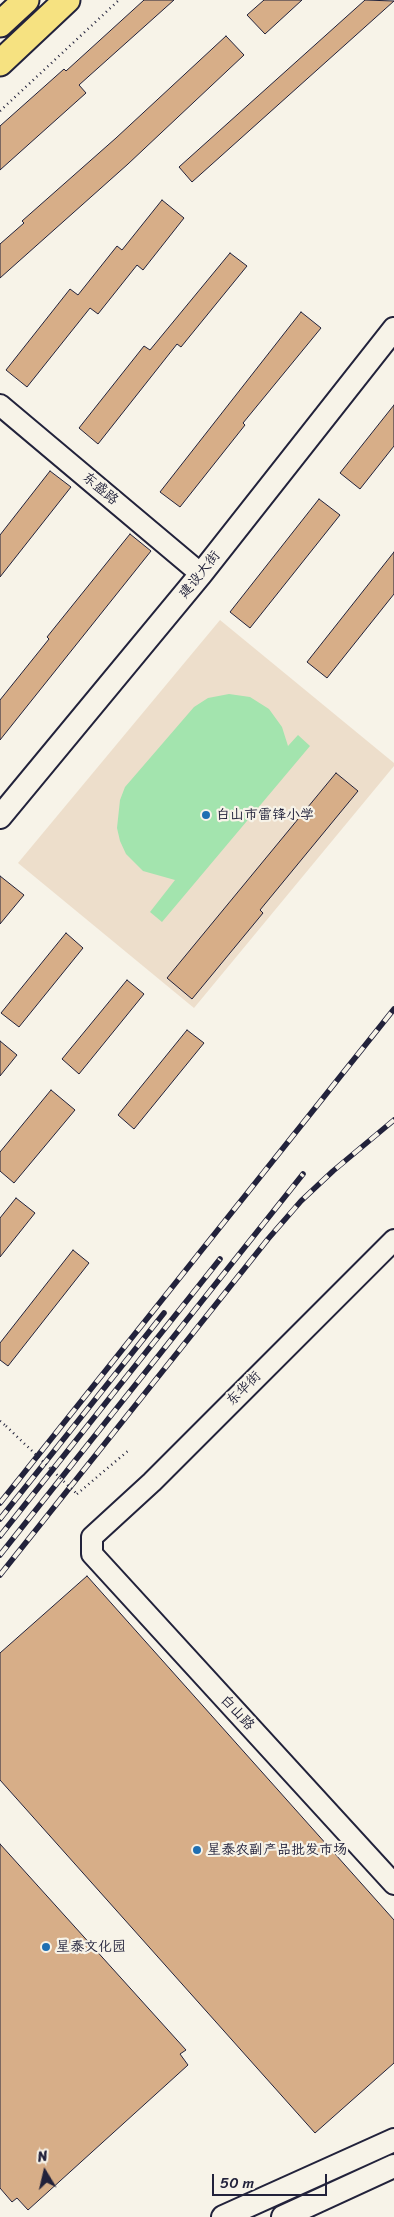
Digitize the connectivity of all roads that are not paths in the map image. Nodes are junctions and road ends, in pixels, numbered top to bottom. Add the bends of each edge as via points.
1 (26, 0) edge
2 (67, 0) edge
3 (0, 24) edge
4 (0, 63) edge
5 (394, 329) edge
6 (0, 405) edge
7 (201, 574) junction
8 (0, 817) edge
9 (394, 1240) edge
10 (92, 1537) joint
11 (394, 1884) edge
12 (394, 2140) edge
13 (394, 2166) edge
14 (223, 2217) edge
15 (283, 2217) edge

1 - 3 main road
2 - 4 main road
5 - 7 main road, 建设大街
6 - 7 street, 东盛路
7 - 8 main road, 建设大街
9 - 10 street, 东华街 via 159,1475
10 - 11 street, 白山路 via 92,1554
12 - 14 main road
13 - 15 main road

